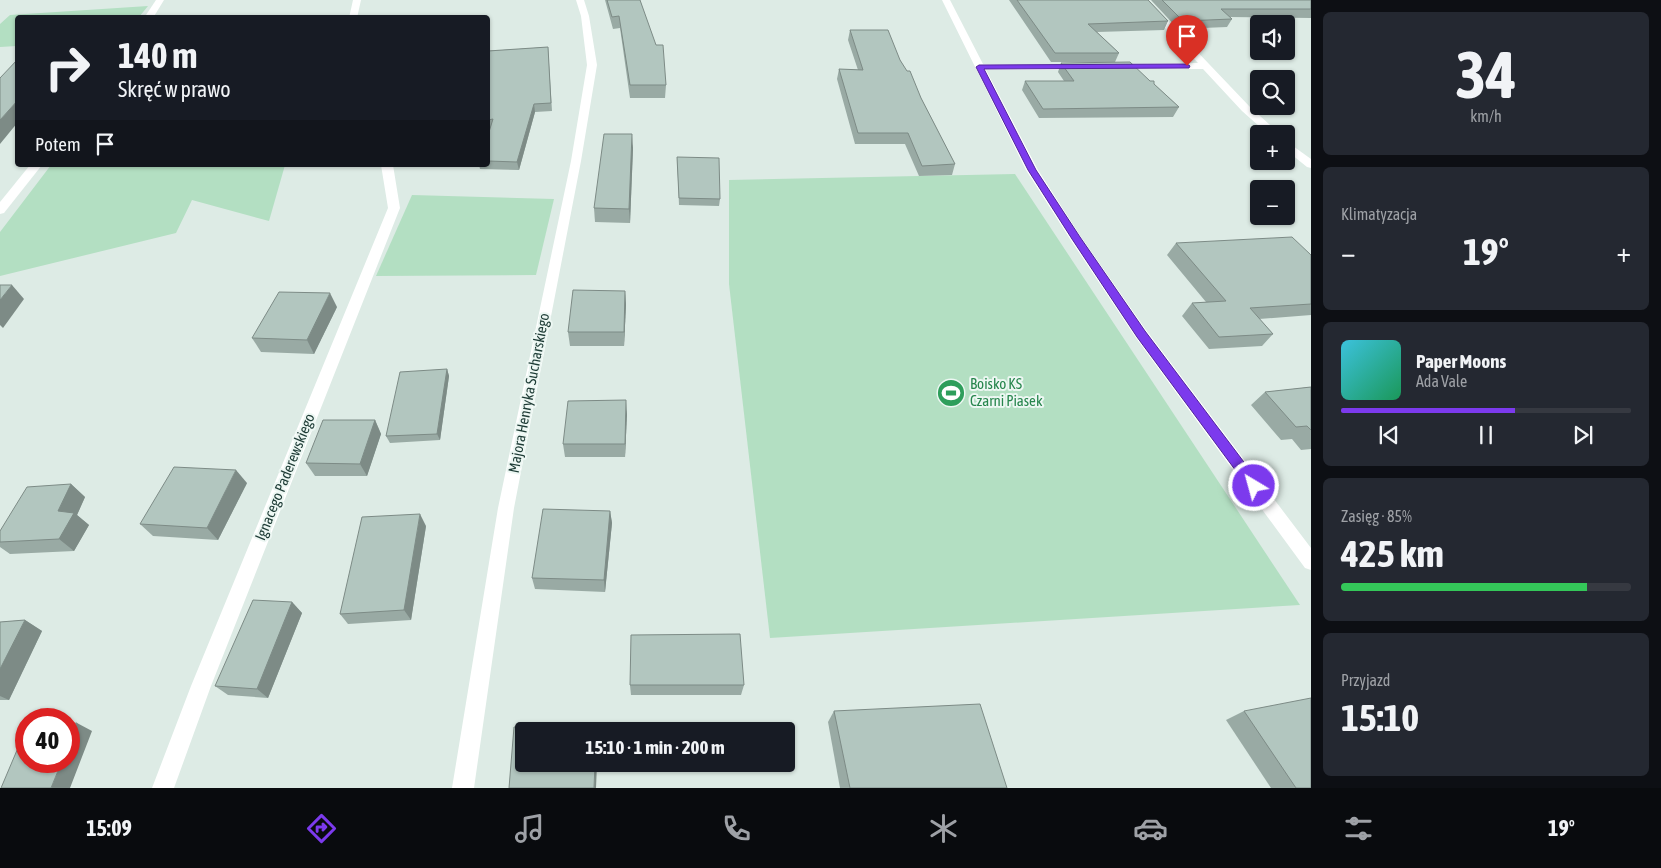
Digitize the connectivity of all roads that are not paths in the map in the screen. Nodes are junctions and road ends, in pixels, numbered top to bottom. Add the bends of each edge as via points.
1 (160, 0) edge
2 (357, 0) edge
3 (580, 0) edge
4 (946, 0) edge
5 (1143, 0) edge
6 (150, 15) edge
7 (354, 15) edge
8 (1206, 66) junction
9 (979, 67) junction
10 (1088, 67) edge
11 (1107, 67) edge
12 (1265, 125) edge
13 (1295, 152) edge
14 (1311, 165) edge
15 (34, 167) edge
16 (387, 167) edge
17 (0, 210) edge
18 (1311, 562) edge
19 (163, 788) edge
20 (463, 788) edge

1 - 6 street
2 - 7 street
3 - 20 street, Majora Henryka Sucharskiego via 592,65 576,162 506,508
4 - 9 street
5 - 8 street
8 - 11 street
8 - 12 street
9 - 10 street
9 - 18 street via 1032,170 1076,239 1141,334
13 - 14 street
15 - 17 street
16 - 19 street, Ignacego Paderewskiego via 394,208

